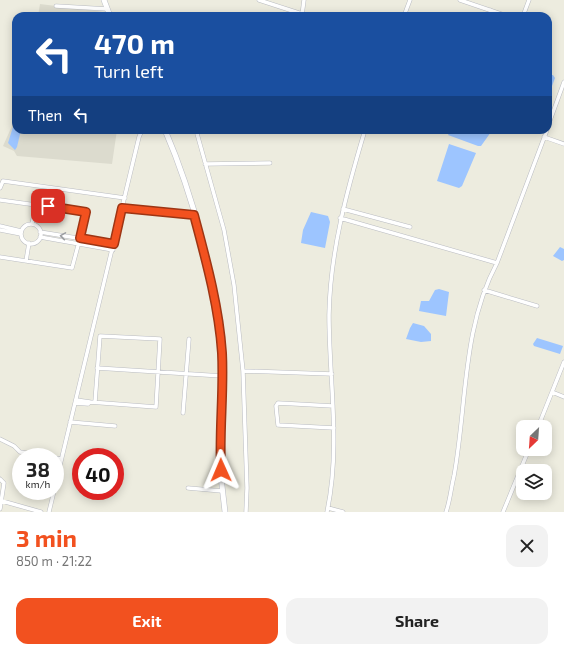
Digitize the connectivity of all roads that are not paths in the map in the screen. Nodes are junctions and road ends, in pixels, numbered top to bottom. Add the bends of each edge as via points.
1 (104, 0) edge
2 (259, 0) edge
3 (304, 0) edge
4 (410, 0) edge
5 (460, 0) edge
6 (529, 0) edge
7 (56, 6) dead end
8 (107, 9) junction
9 (490, 10) joint
10 (108, 12) edge
11 (293, 12) edge
12 (302, 12) edge
13 (406, 12) edge
14 (496, 12) edge
15 (525, 12) edge
16 (564, 82) edge
17 (552, 115) edge
18 (140, 134) edge
19 (166, 134) edge
20 (197, 134) edge
21 (364, 134) edge
22 (545, 134) edge
23 (544, 137) junction
24 (564, 144) edge
25 (270, 163) dead end
26 (205, 164) junction
27 (1, 182) edge
28 (0, 188) edge
29 (125, 198) junction
30 (0, 200) edge
31 (36, 205) junction
32 (122, 208) junction
33 (343, 209) junction
34 (194, 215) junction
35 (340, 218) junction
36 (32, 224) junction
37 (0, 226) edge
38 (410, 228) dead end
39 (0, 230) edge
40 (40, 232) junction
41 (21, 233) junction
42 (40, 237) junction
43 (80, 238) junction
44 (30, 243) junction
45 (79, 244) junction
46 (114, 244) junction
47 (113, 250) junction
48 (0, 256) edge
49 (26, 260) junction
50 (497, 263) junction
51 (484, 290) junction
52 (537, 306) dead end
53 (189, 339) dead end
54 (564, 362) edge
55 (97, 368) junction
56 (243, 371) junction
57 (562, 372) edge
58 (158, 373) junction
59 (332, 374) junction
60 (186, 375) junction
61 (222, 376) junction
62 (552, 392) junction
63 (564, 397) edge
64 (76, 402) junction
65 (95, 402) junction
66 (334, 406) junction
67 (184, 413) dead end
68 (541, 420) edge
69 (70, 422) junction
70 (115, 426) dead end
71 (334, 428) junction
72 (0, 439) edge
73 (16, 448) edge
74 (64, 448) edge
75 (526, 456) edge
76 (0, 479) edge
77 (188, 488) dead end
78 (222, 491) junction
79 (52, 500) edge
80 (2, 501) junction
81 (0, 509) edge
82 (328, 510) edge
83 (41, 512) edge
84 (49, 512) edge
85 (225, 512) edge
86 (246, 512) edge
87 (343, 512) edge
88 (446, 512) edge
89 (503, 512) edge

1 - 8 street
2 - 11 street
3 - 12 street
4 - 13 street
5 - 9 street
6 - 15 street
7 - 8 street
8 - 10 street
9 - 14 street
16 - 17 street
18 - 29 street
19 - 34 street
20 - 26 street
21 - 33 street
22 - 23 street
23 - 24 street
23 - 50 street
25 - 26 street
26 - 56 street via 227,246
27 - 28 street
27 - 29 street
29 - 32 street
30 - 31 street
31 - 36 street
31 - 43 street via 86,212
32 - 34 street
32 - 46 street
33 - 35 street
33 - 38 street
34 - 61 street via 215,304 222,354
35 - 50 street
35 - 59 street via 330,307
36 - 40 street via 37,226
36 - 41 street via 26,225
37 - 41 street
39 - 41 street
40 - 42 street
43 -> 40 street
41 - 44 street via 24,240
42 - 44 street via 36,242
42 - 45 street
43 - 45 street
43 - 46 street
44 - 49 street
45 - 47 street
45 - 49 street via 72,268
46 - 47 street
47 - 64 street
48 - 49 street
50 - 51 street
51 - 52 street
51 - 88 street via 478,308 470,354 459,447
53 - 60 street
54 - 57 street
55 - 58 street
55 - 58 street via 100,336 160,339
55 - 65 street
56 - 59 street
56 - 86 street
57 - 62 street
58 - 60 street
58 - 65 street via 156,407
59 - 66 street
60 - 61 street
60 - 67 street
61 - 78 street
62 - 63 street
62 - 68 street
64 - 65 street
64 - 69 street
66 - 71 street
66 - 71 street via 278,403 276,406 278,425
69 - 70 street
69 - 74 street
71 - 82 street
72 - 73 street
75 - 89 street
76 - 80 street via 4,483
77 - 78 street
78 - 85 street
79 - 84 street
80 - 81 street
80 - 83 street
82 - 87 street

